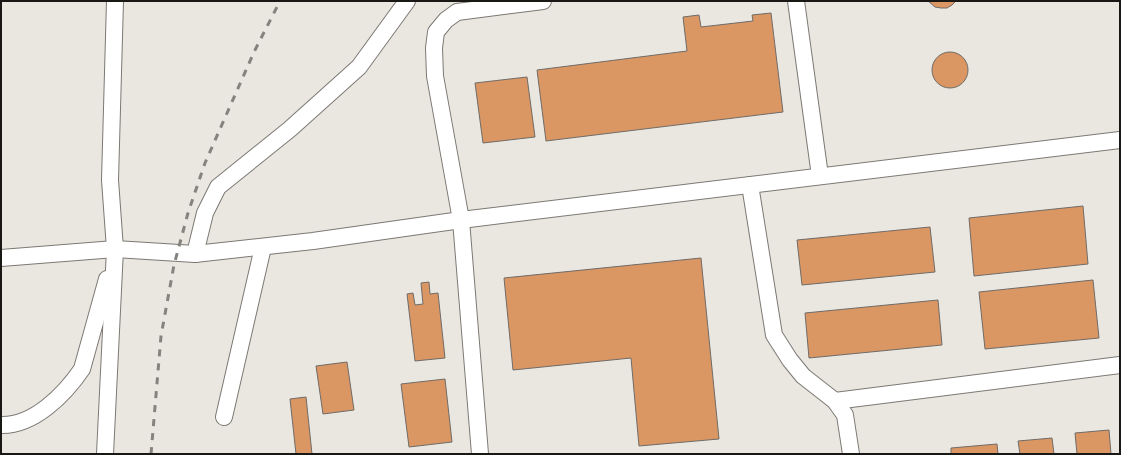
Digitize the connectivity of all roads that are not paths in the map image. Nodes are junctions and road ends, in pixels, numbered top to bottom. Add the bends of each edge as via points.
1 (115, 1) edge
2 (407, 1) edge
3 (542, 1) edge
4 (796, 1) edge
5 (1120, 140) edge
6 (820, 176) junction
7 (750, 185) junction
8 (461, 220) junction
9 (263, 247) junction
10 (115, 249) junction
11 (195, 254) junction
12 (1, 258) edge
13 (1120, 365) edge
14 (835, 401) junction
15 (224, 417) dead end
16 (1, 425) edge
17 (105, 454) edge
18 (480, 454) edge
19 (851, 454) edge

1 - 10 street via 110,180
2 - 11 street via 359,67 290,129 218,187 205,213
3 - 8 street via 457,12 436,32 435,76
4 - 6 street
5 - 6 street
6 - 7 street
7 - 8 street
7 - 14 street via 774,335 803,376
8 - 9 street
8 - 18 street
9 - 11 street
9 - 15 street
10 - 11 street
10 - 12 street
10 - 16 street via 82,369 46,408 26,420 8,426
10 - 17 street
13 - 14 street
14 - 19 street via 845,415

